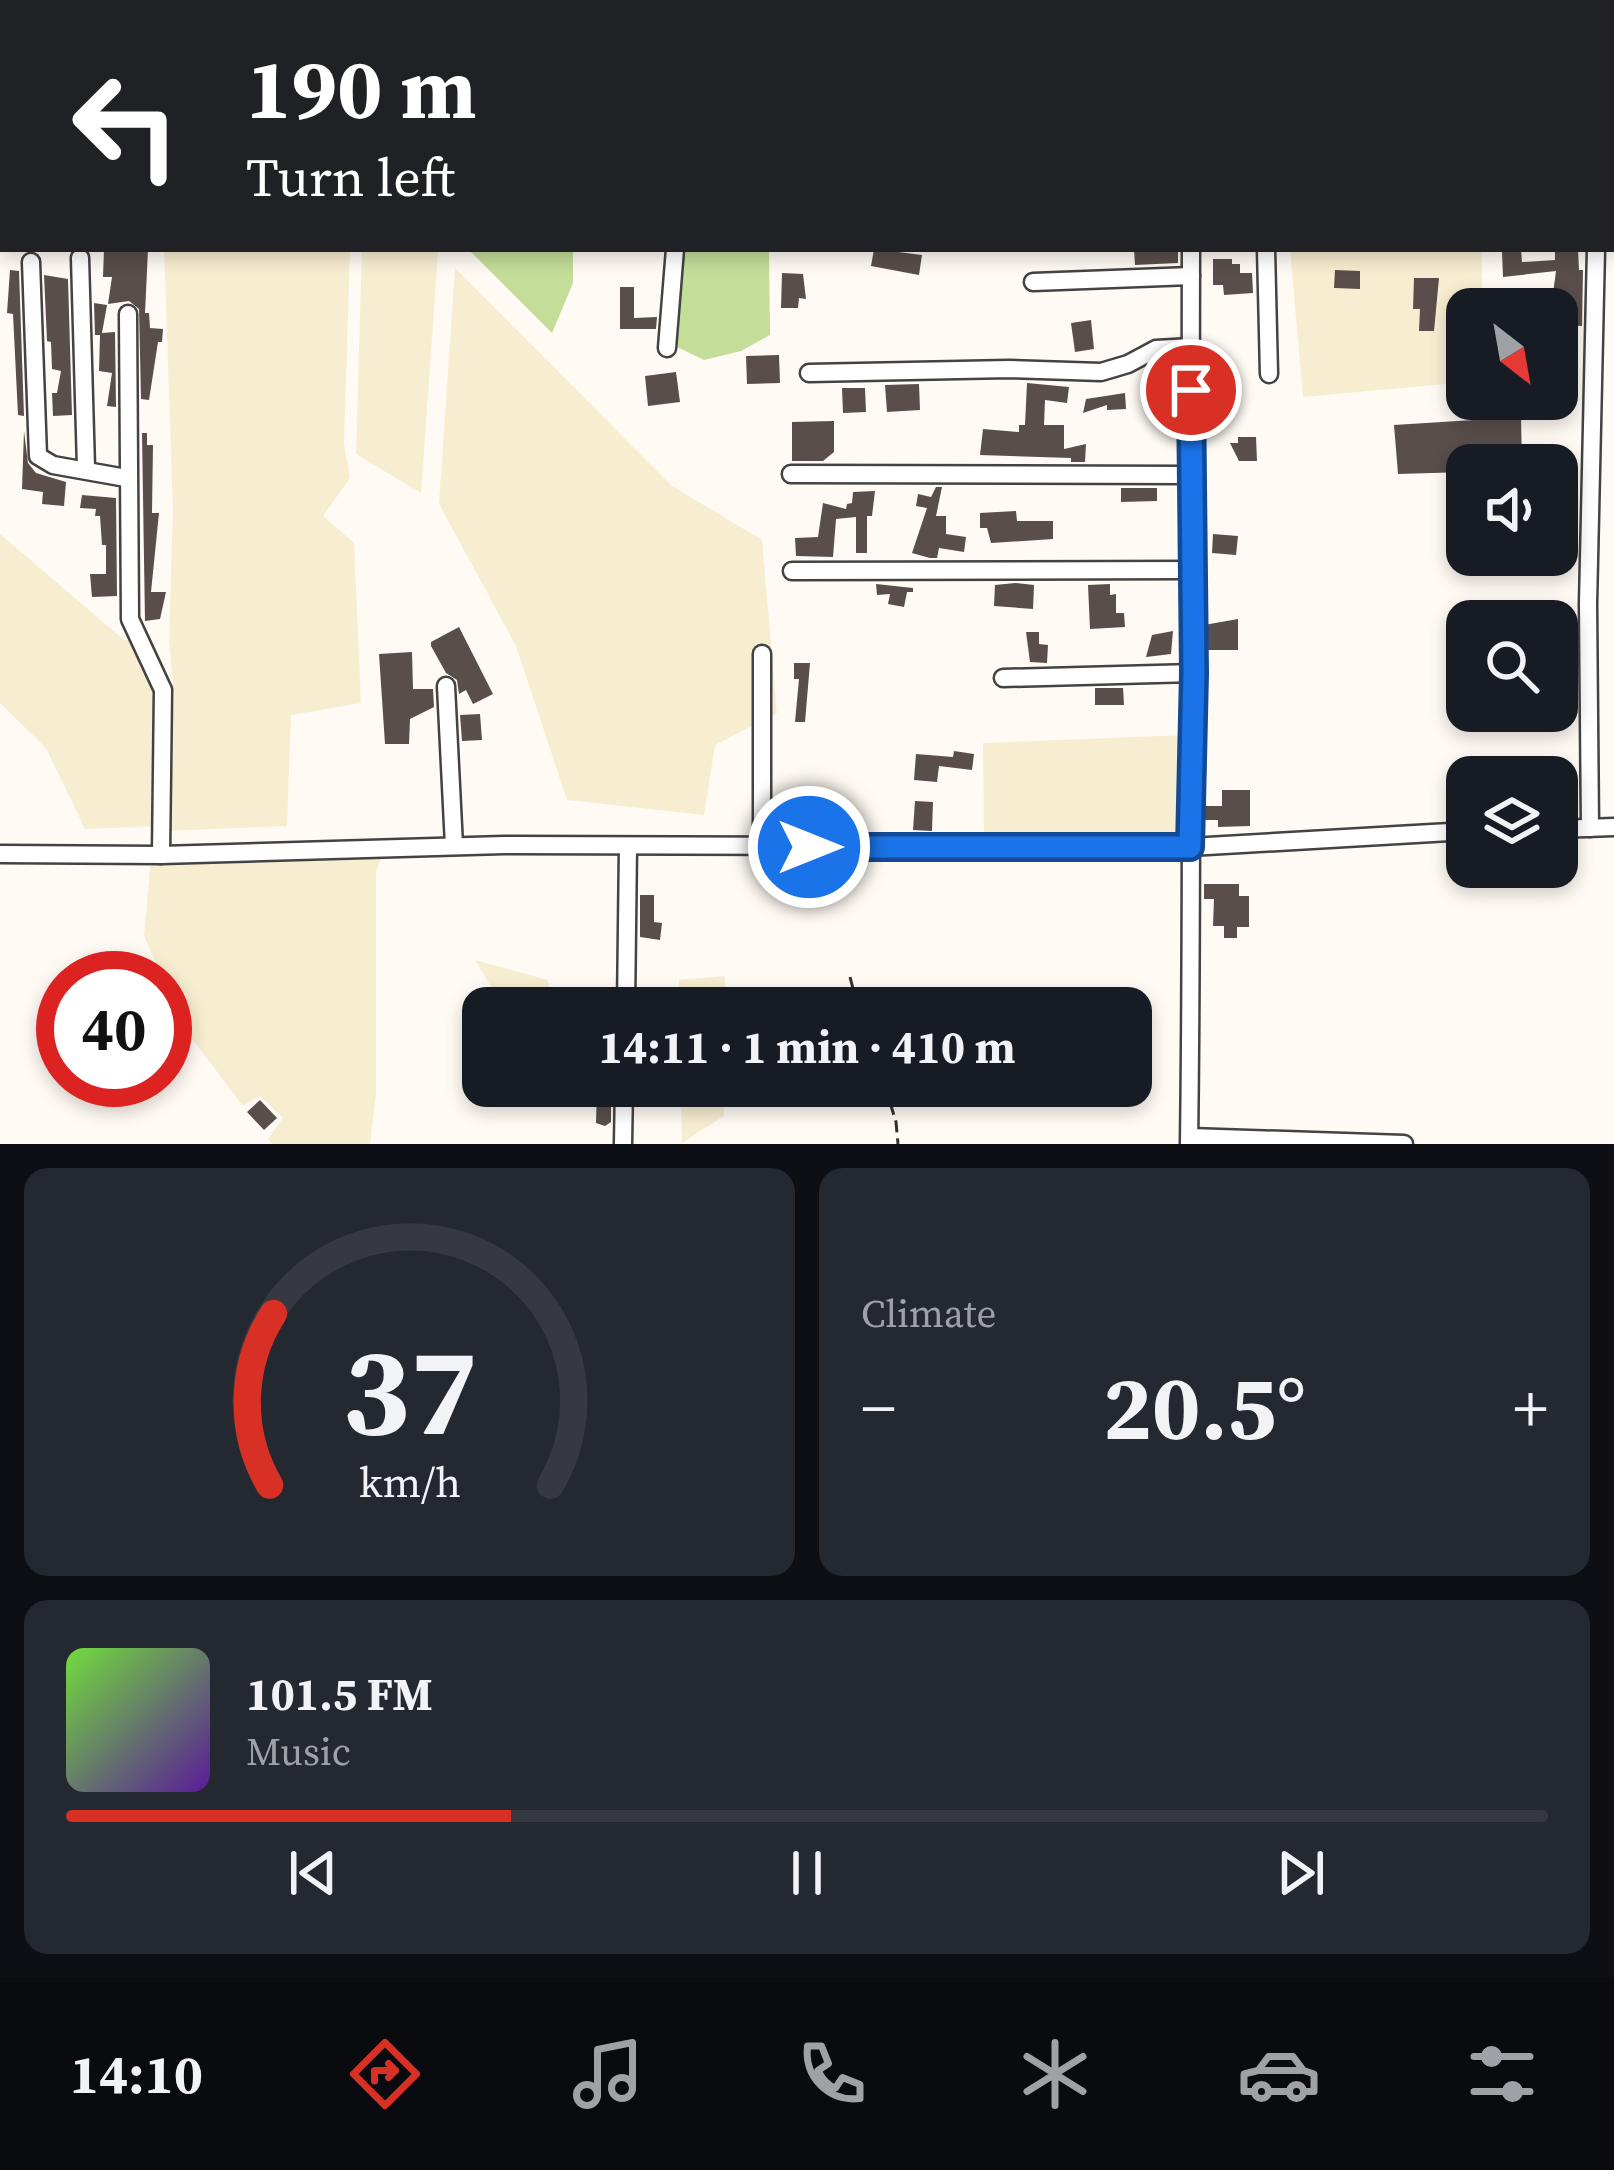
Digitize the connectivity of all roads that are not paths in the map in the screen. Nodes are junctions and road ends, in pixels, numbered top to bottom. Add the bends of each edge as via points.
1 (675, 252) edge
2 (1191, 252) edge
3 (1266, 252) edge
4 (1596, 252) edge
5 (80, 258) dead end
6 (31, 262) dead end
7 (1191, 276) junction
8 (1033, 282) dead end
9 (128, 314) dead end
10 (1191, 347) junction
11 (668, 348) dead end
12 (809, 373) dead end
13 (1269, 374) dead end
14 (86, 468) junction
15 (790, 474) dead end
16 (1191, 475) junction
17 (126, 478) junction
18 (1190, 570) junction
19 (792, 571) dead end
20 (762, 654) dead end
21 (1194, 673) junction
22 (1003, 678) dead end
23 (446, 686) dead end
24 (1614, 827) edge
25 (1578, 828) edge
26 (1590, 828) junction
27 (1446, 832) edge
28 (454, 846) junction
29 (628, 846) junction
30 (762, 847) junction
31 (1190, 847) junction
32 (0, 854) edge
33 (161, 855) junction
34 (626, 987) edge
35 (624, 1107) edge
36 (1190, 1140) edge
37 (623, 1144) edge
38 (1404, 1144) edge

1 - 11 street
2 - 7 street
3 - 13 street
4 - 26 street
5 - 14 street
6 - 14 street via 38,456
7 - 8 street
7 - 10 street
9 - 17 street
10 - 12 street via 1156,349 1101,372
10 - 16 street
14 - 17 street
15 - 16 street
16 - 18 street
17 - 33 street via 130,619 164,702
18 - 19 street
18 - 21 street
20 - 30 street
21 - 22 street
21 - 31 street
23 - 28 street
24 - 26 street
25 - 26 street
27 - 31 street
28 - 29 street
28 - 33 street
29 - 30 street
29 - 34 street
30 - 31 street
31 - 36 street
32 - 33 street
35 - 37 street
36 - 38 street

